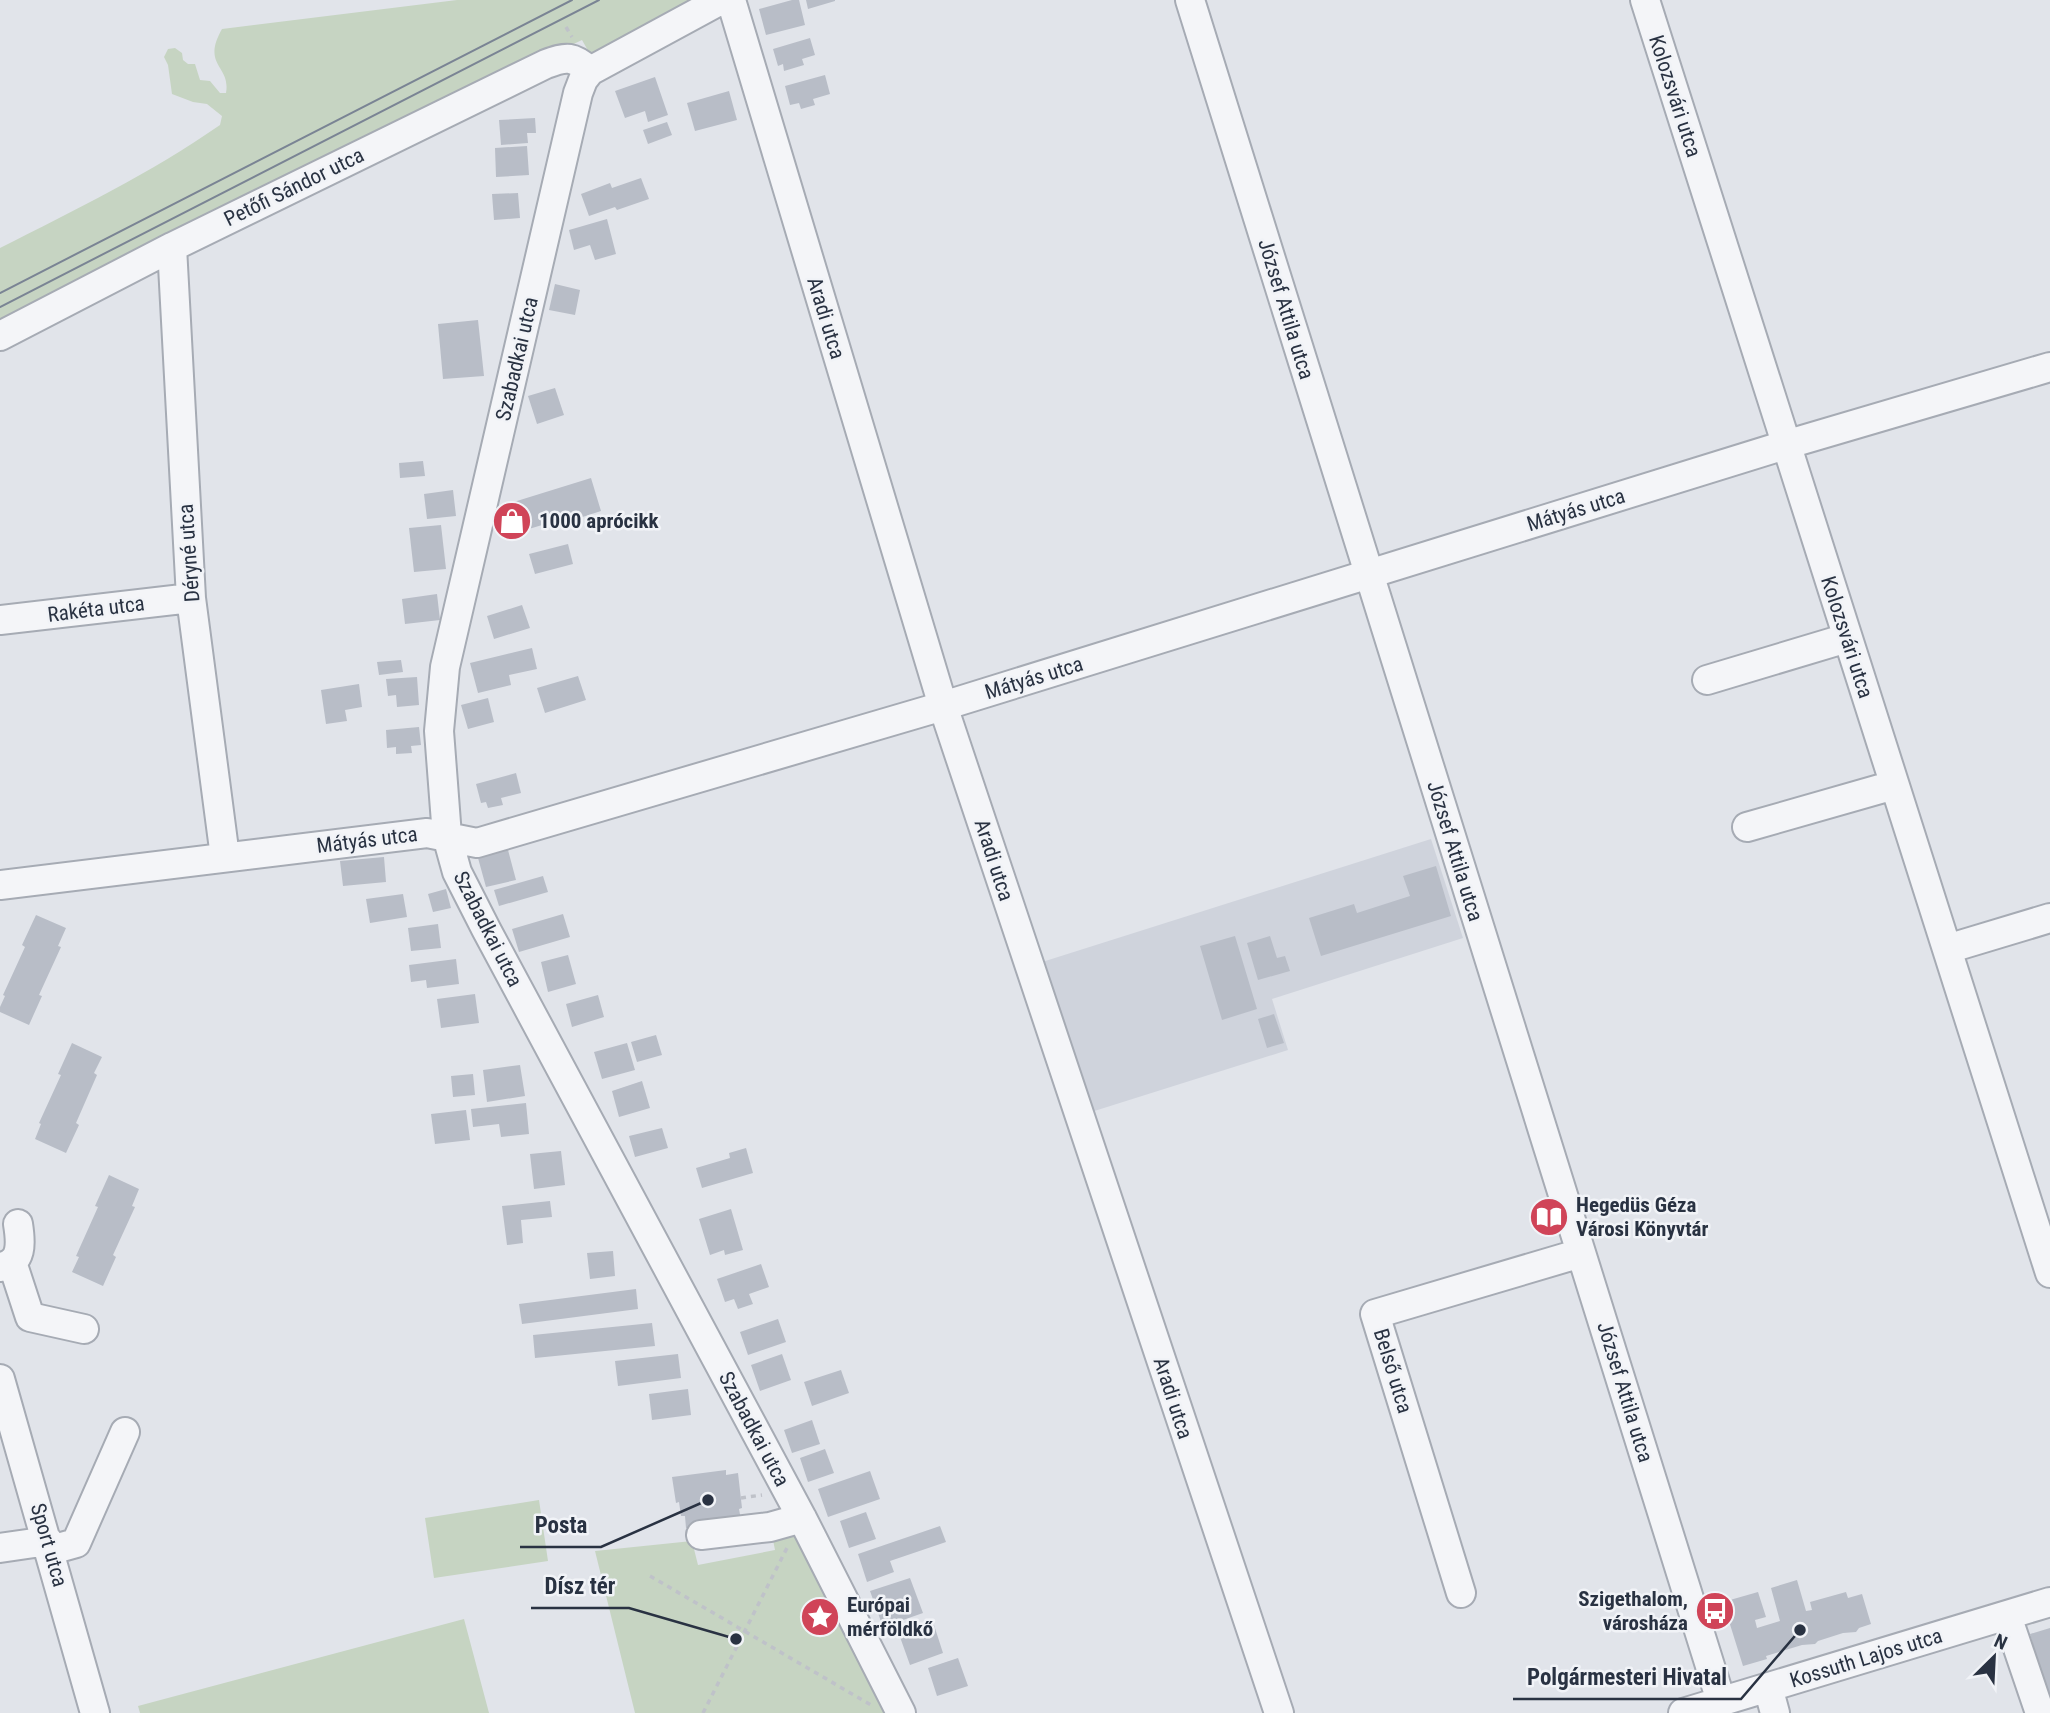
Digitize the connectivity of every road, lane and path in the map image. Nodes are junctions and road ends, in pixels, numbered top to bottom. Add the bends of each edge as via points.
1 (721, 0) edge
2 (731, 0) edge
3 (1190, 0) edge
4 (1645, 0) edge
5 (590, 71) junction
6 (172, 247) junction
7 (0, 336) edge
8 (2050, 366) edge
9 (1785, 445) junction
10 (1368, 574) junction
11 (191, 598) junction
12 (0, 620) edge
13 (1847, 638) junction
14 (1707, 680) dead end
15 (943, 706) junction
16 (1894, 785) junction
17 (1747, 827) dead end
18 (447, 836) junction
19 (225, 857) junction
20 (0, 885) edge
21 (2050, 918) edge
22 (1947, 949) junction
23 (18, 1224) dead end
24 (1581, 1253) junction
25 (6, 1265) edge
26 (2050, 1273) edge
27 (83, 1329) dead end
28 (0, 1379) edge
29 (125, 1432) dead end
30 (762, 1495) dead end
31 (741, 1498) dead end
32 (802, 1518) junction
33 (701, 1535) dead end
34 (49, 1546) junction
35 (0, 1548) edge
36 (650, 1576) dead end
37 (1461, 1593) dead end
38 (2050, 1602) edge
39 (2007, 1616) junction
40 (743, 1631) junction
41 (1772, 1700) edge
42 (1721, 1701) junction
43 (873, 1706) dead end
44 (95, 1713) edge
45 (703, 1713) edge
46 (901, 1713) edge
47 (1279, 1713) edge
48 (1682, 1713) edge
49 (2040, 1713) edge

1 - 5 street
2 - 15 street, Aradi utca
3 - 10 street, József Attila utca
4 - 9 street, Kolozsvári utca
5 - 6 street, Petőfi Sándor utca via 578,60 563,58 546,64
5 - 18 street, Szabadkai utca via 578,93 445,667 439,731
6 - 7 street, Petőfi Sándor utca
6 - 11 street, Déryné utca
8 - 9 street, Mátyás utca
9 - 10 street, Mátyás utca
9 - 13 street, Kolozsvári utca
10 - 15 street, Mátyás utca
10 - 24 street, József Attila utca
11 - 12 street, Rakéta utca
11 - 19 street, Déryné utca
13 - 14 street
13 - 16 street, Kolozsvári utca
15 - 18 street, Mátyás utca via 477,843
15 - 47 street, Aradi utca
16 - 17 street
16 - 22 street, Kolozsvári utca
18 - 19 street, Mátyás utca via 427,833
18 - 32 street, Szabadkai utca via 457,872
19 - 20 street, Mátyás utca
21 - 22 street
22 - 26 street, Kolozsvári utca
23 - 25 street via 18,1258
24 - 37 street, Belső utca via 1375,1314
24 - 42 street, József Attila utca
25 - 27 street via 30,1317
28 - 34 street, Sport utca
29 - 34 street via 76,1543
30 - 31 path
32 - 33 street via 770,1527
32 - 40 path
32 - 46 street, Szabadkai utca
34 - 35 street
34 - 44 street, Sport utca
36 - 40 path
38 - 39 street, Kossuth Lajos utca
39 - 41 street, Kossuth Lajos utca
39 - 49 street
40 - 43 path
40 - 45 path
41 - 42 street, Kossuth Lajos utca
42 - 48 street, Kossuth Lajos utca

